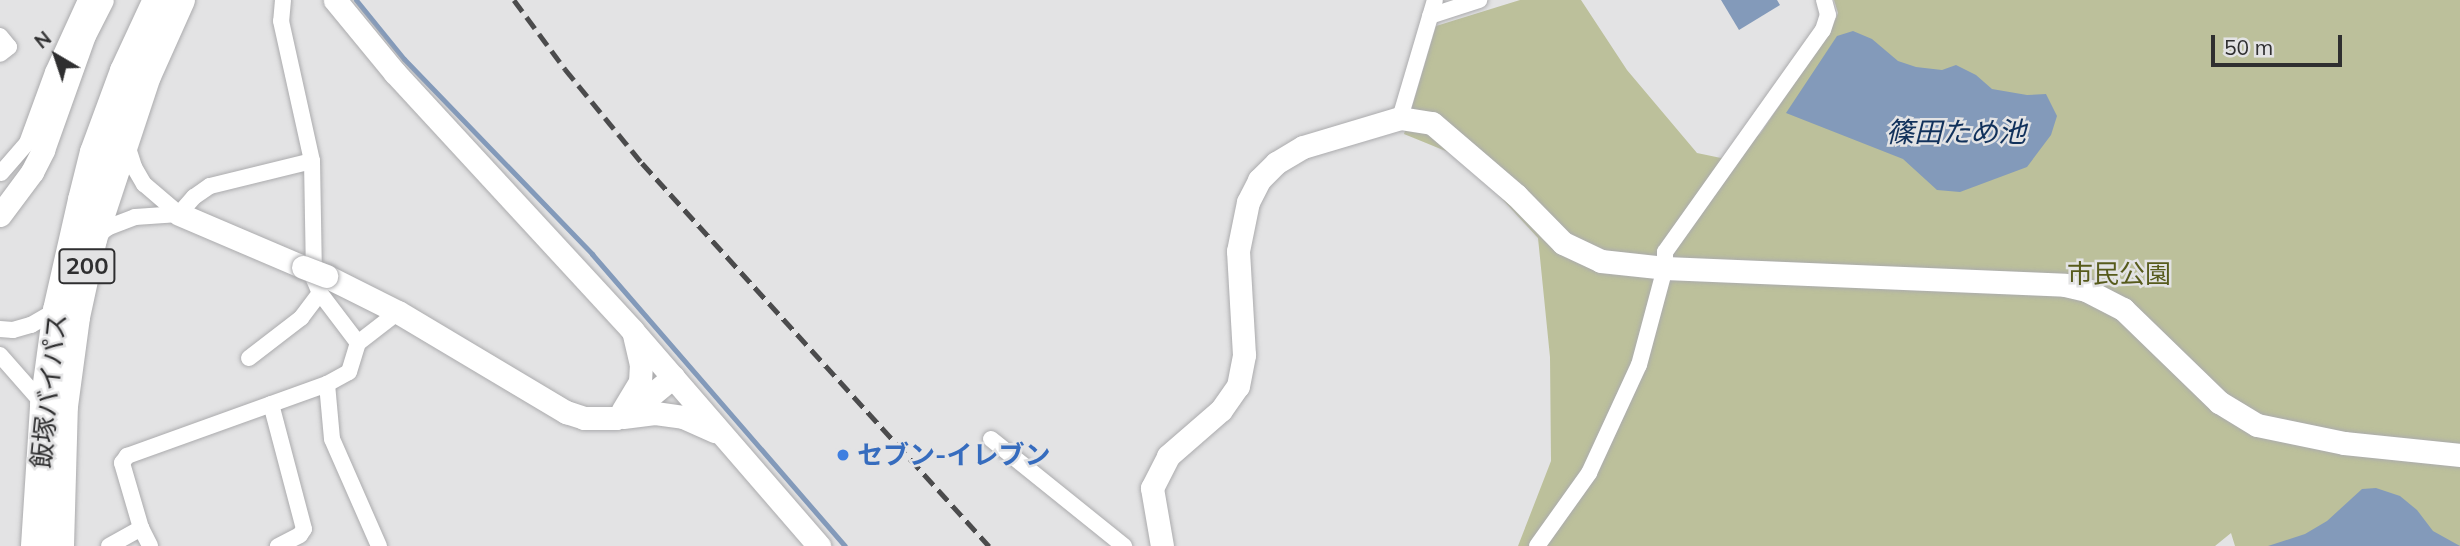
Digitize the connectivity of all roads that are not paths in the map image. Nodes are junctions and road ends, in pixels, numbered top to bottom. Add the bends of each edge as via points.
1 (86, 0) edge
2 (102, 0) edge
3 (158, 0) edge
4 (181, 0) edge
5 (283, 0) edge
6 (335, 0) edge
7 (1479, 0) edge
8 (1824, 0) edge
9 (1433, 8) edge
10 (0, 36) edge
11 (0, 54) edge
12 (1400, 118) junction
13 (125, 138) junction
14 (312, 162) junction
15 (1, 173) edge
16 (179, 214) junction
17 (0, 215) edge
18 (93, 239) junction
19 (1665, 268) junction
20 (323, 285) junction
21 (57, 310) junction
22 (398, 312) junction
23 (0, 329) edge
24 (632, 330) junction
25 (358, 343) junction
26 (0, 355) edge
27 (249, 358) dead end
28 (673, 377) junction
29 (327, 384) junction
30 (271, 404) junction
31 (44, 405) junction
32 (616, 418) junction
33 (723, 435) junction
34 (991, 439) dead end
35 (2460, 455) edge
36 (141, 528) junction
37 (35, 546) edge
38 (60, 546) edge
39 (109, 546) edge
40 (150, 546) edge
41 (278, 546) edge
42 (379, 546) edge
43 (819, 546) edge
44 (1124, 546) edge
45 (1162, 546) edge
46 (1537, 546) edge

1 - 15 street via 27,143
2 - 17 street via 84,35 43,150 32,173
3 - 21 highway, 飯塚バイパス / 200 via 124,71 94,152
4 - 13 highway, 200
5 - 14 street via 281,21
6 - 24 street via 395,73
7 - 9 street
8 - 19 street via 1828,15 1823,30 1665,252
9 - 12 street
10 - 11 street via 9,47
12 - 19 street via 1432,123 1516,195 1563,243 1582,254 1601,261
12 - 45 street via 1303,147 1259,180 1248,202 1238,251 1244,355 1238,386 1221,410 1168,456 1152,488
13 - 16 street via 144,184
13 - 18 highway, 200
14 - 16 street via 210,186
14 - 20 street via 314,279
16 - 18 street via 135,217
16 - 20 street, bridge via 303,267
18 - 38 highway, 200 via 64,406
19 - 35 street via 2064,285 2086,290 2123,309 2219,402 2257,425 2344,443
19 - 46 street via 1639,365 1599,453
20 - 22 street
20 - 25 street
20 - 27 street via 301,318
21 - 23 street via 31,325
21 - 31 highway, 飯塚バイパス / 200
22 - 25 street
22 - 32 street via 566,412 584,418
24 - 28 street
24 - 32 street via 639,348 640,382
25 - 29 street via 349,372
26 - 31 street
28 - 32 street
28 - 33 street
29 - 30 street
29 - 42 street via 332,439
30 - 36 street via 127,456 122,463
30 - 41 street via 304,529
31 - 37 highway, 飯塚バイパス / 200
32 - 33 street via 655,413 682,416
33 - 43 street
34 - 44 street
36 - 39 street
36 - 40 street

